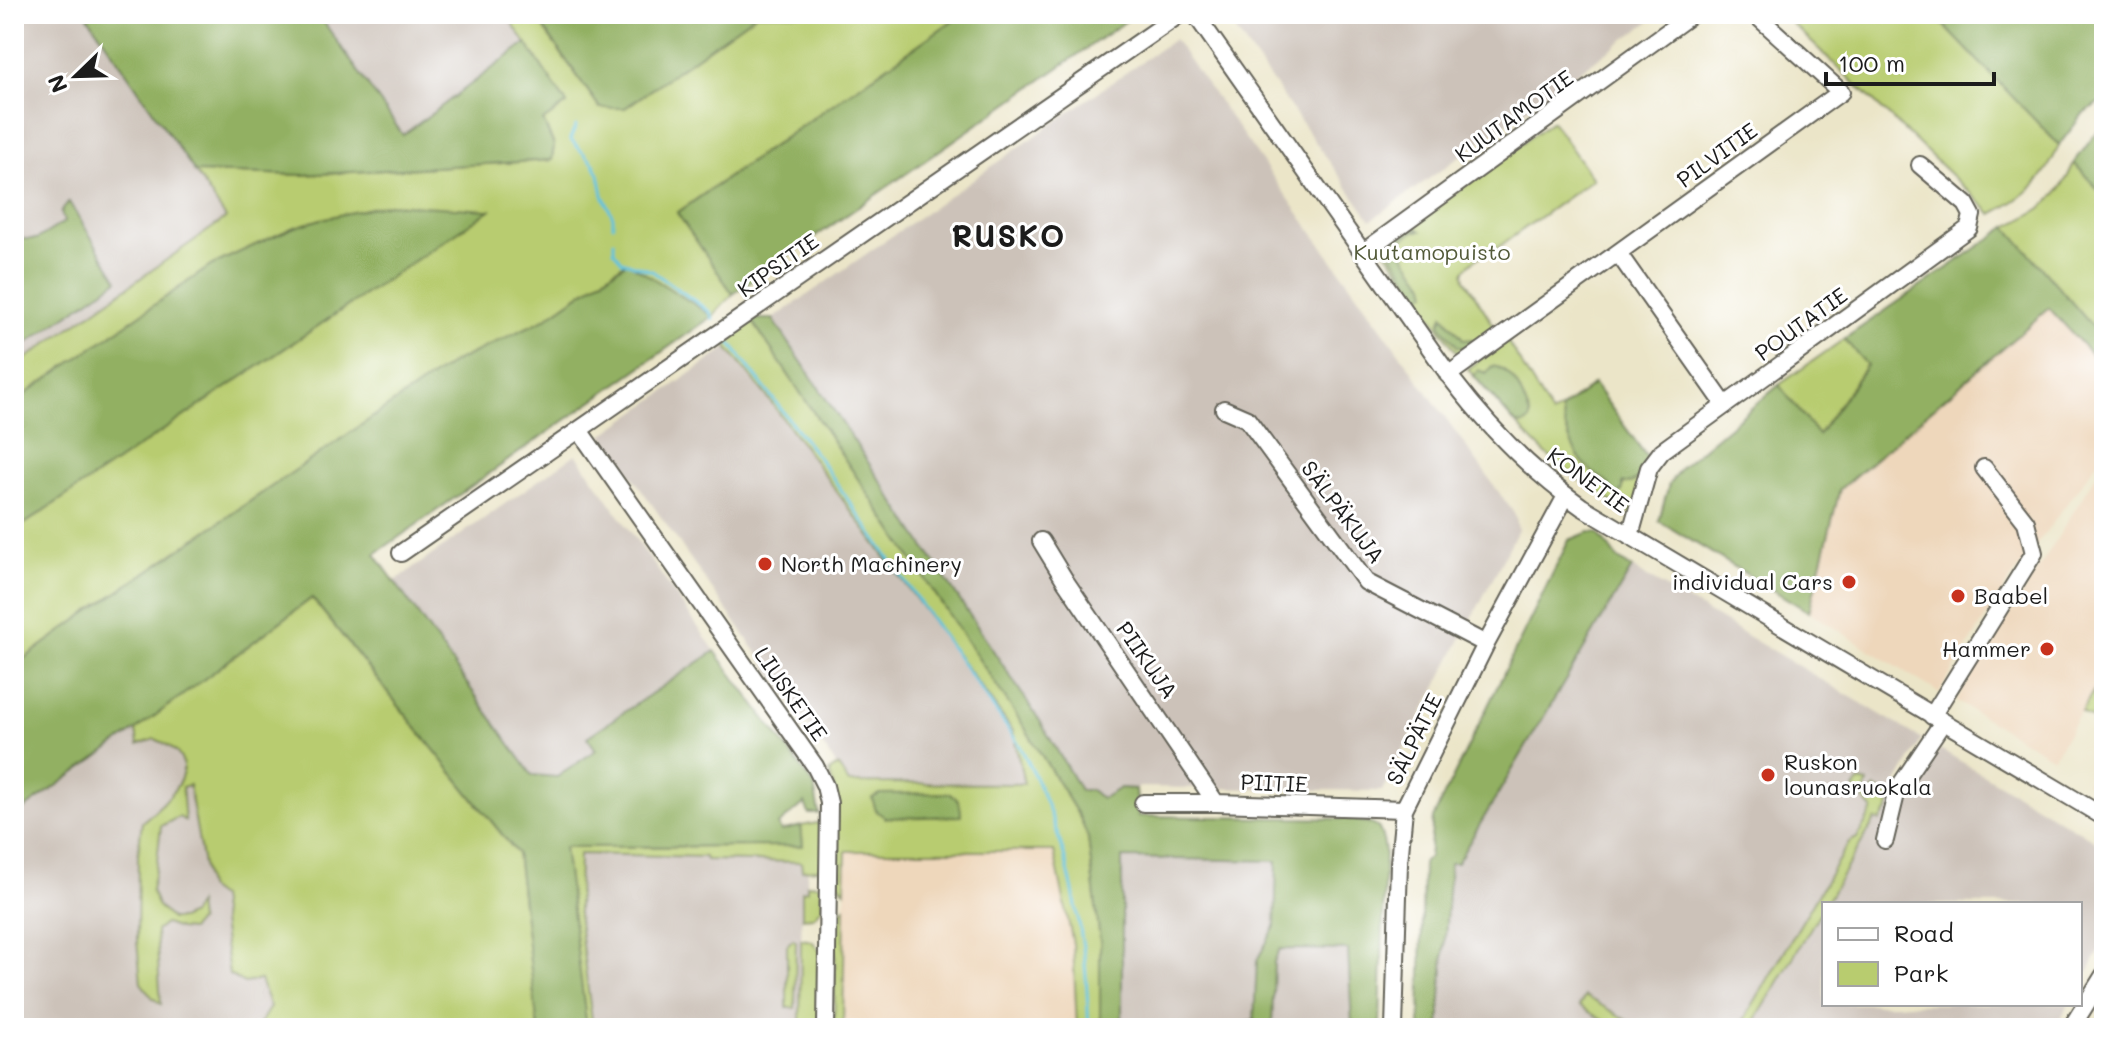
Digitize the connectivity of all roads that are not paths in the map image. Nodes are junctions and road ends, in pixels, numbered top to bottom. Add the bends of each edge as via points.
1 (1180, 14) edge
2 (1195, 14) edge
3 (1692, 14) edge
4 (1755, 14) edge
5 (1920, 165) dead end
6 (1362, 253) junction
7 (1618, 253) junction
8 (1448, 375) junction
9 (1725, 405) junction
10 (1224, 409) dead end
11 (579, 430) junction
12 (1984, 468) dead end
13 (1566, 496) junction
14 (1630, 536) junction
15 (1041, 541) dead end
16 (401, 553) dead end
17 (1486, 644) junction
18 (1938, 719) junction
19 (1143, 803) dead end
20 (1216, 803) junction
21 (1404, 809) junction
22 (2104, 817) edge
23 (1885, 840) dead end
24 (2104, 975) edge
25 (826, 1028) edge
26 (1394, 1028) edge
27 (2071, 1028) edge

1 - 11 street, KIPSITIE
2 - 6 street, KONETIE
3 - 6 street, KUUTAMOTIE
4 - 7 street, PILVITIE via 1841,92
5 - 9 street, POUTATIE via 1966,204 1972,215 1969,228
6 - 8 street, KONETIE
7 - 8 street, PILVITIE
7 - 9 street
8 - 13 street, KONETIE via 1511,449
9 - 14 street, POUTATIE via 1652,463
10 - 17 street, SÄLPÄKUJA via 1247,419 1366,582
11 - 16 street, KIPSITIE
11 - 25 street, LIUSKETIE via 825,786
12 - 18 street via 2026,522 2034,553
13 - 14 street, KONETIE
13 - 17 street, SÄLPÄTIE
14 - 18 street, KONETIE
15 - 20 street, PIIKUJA
17 - 21 street, SÄLPÄTIE
18 - 22 street, KONETIE
18 - 23 street via 1897,790
19 - 20 street, PIITIE
20 - 21 street, PIITIE
21 - 26 street, SÄLPÄTIE
24 - 27 street

